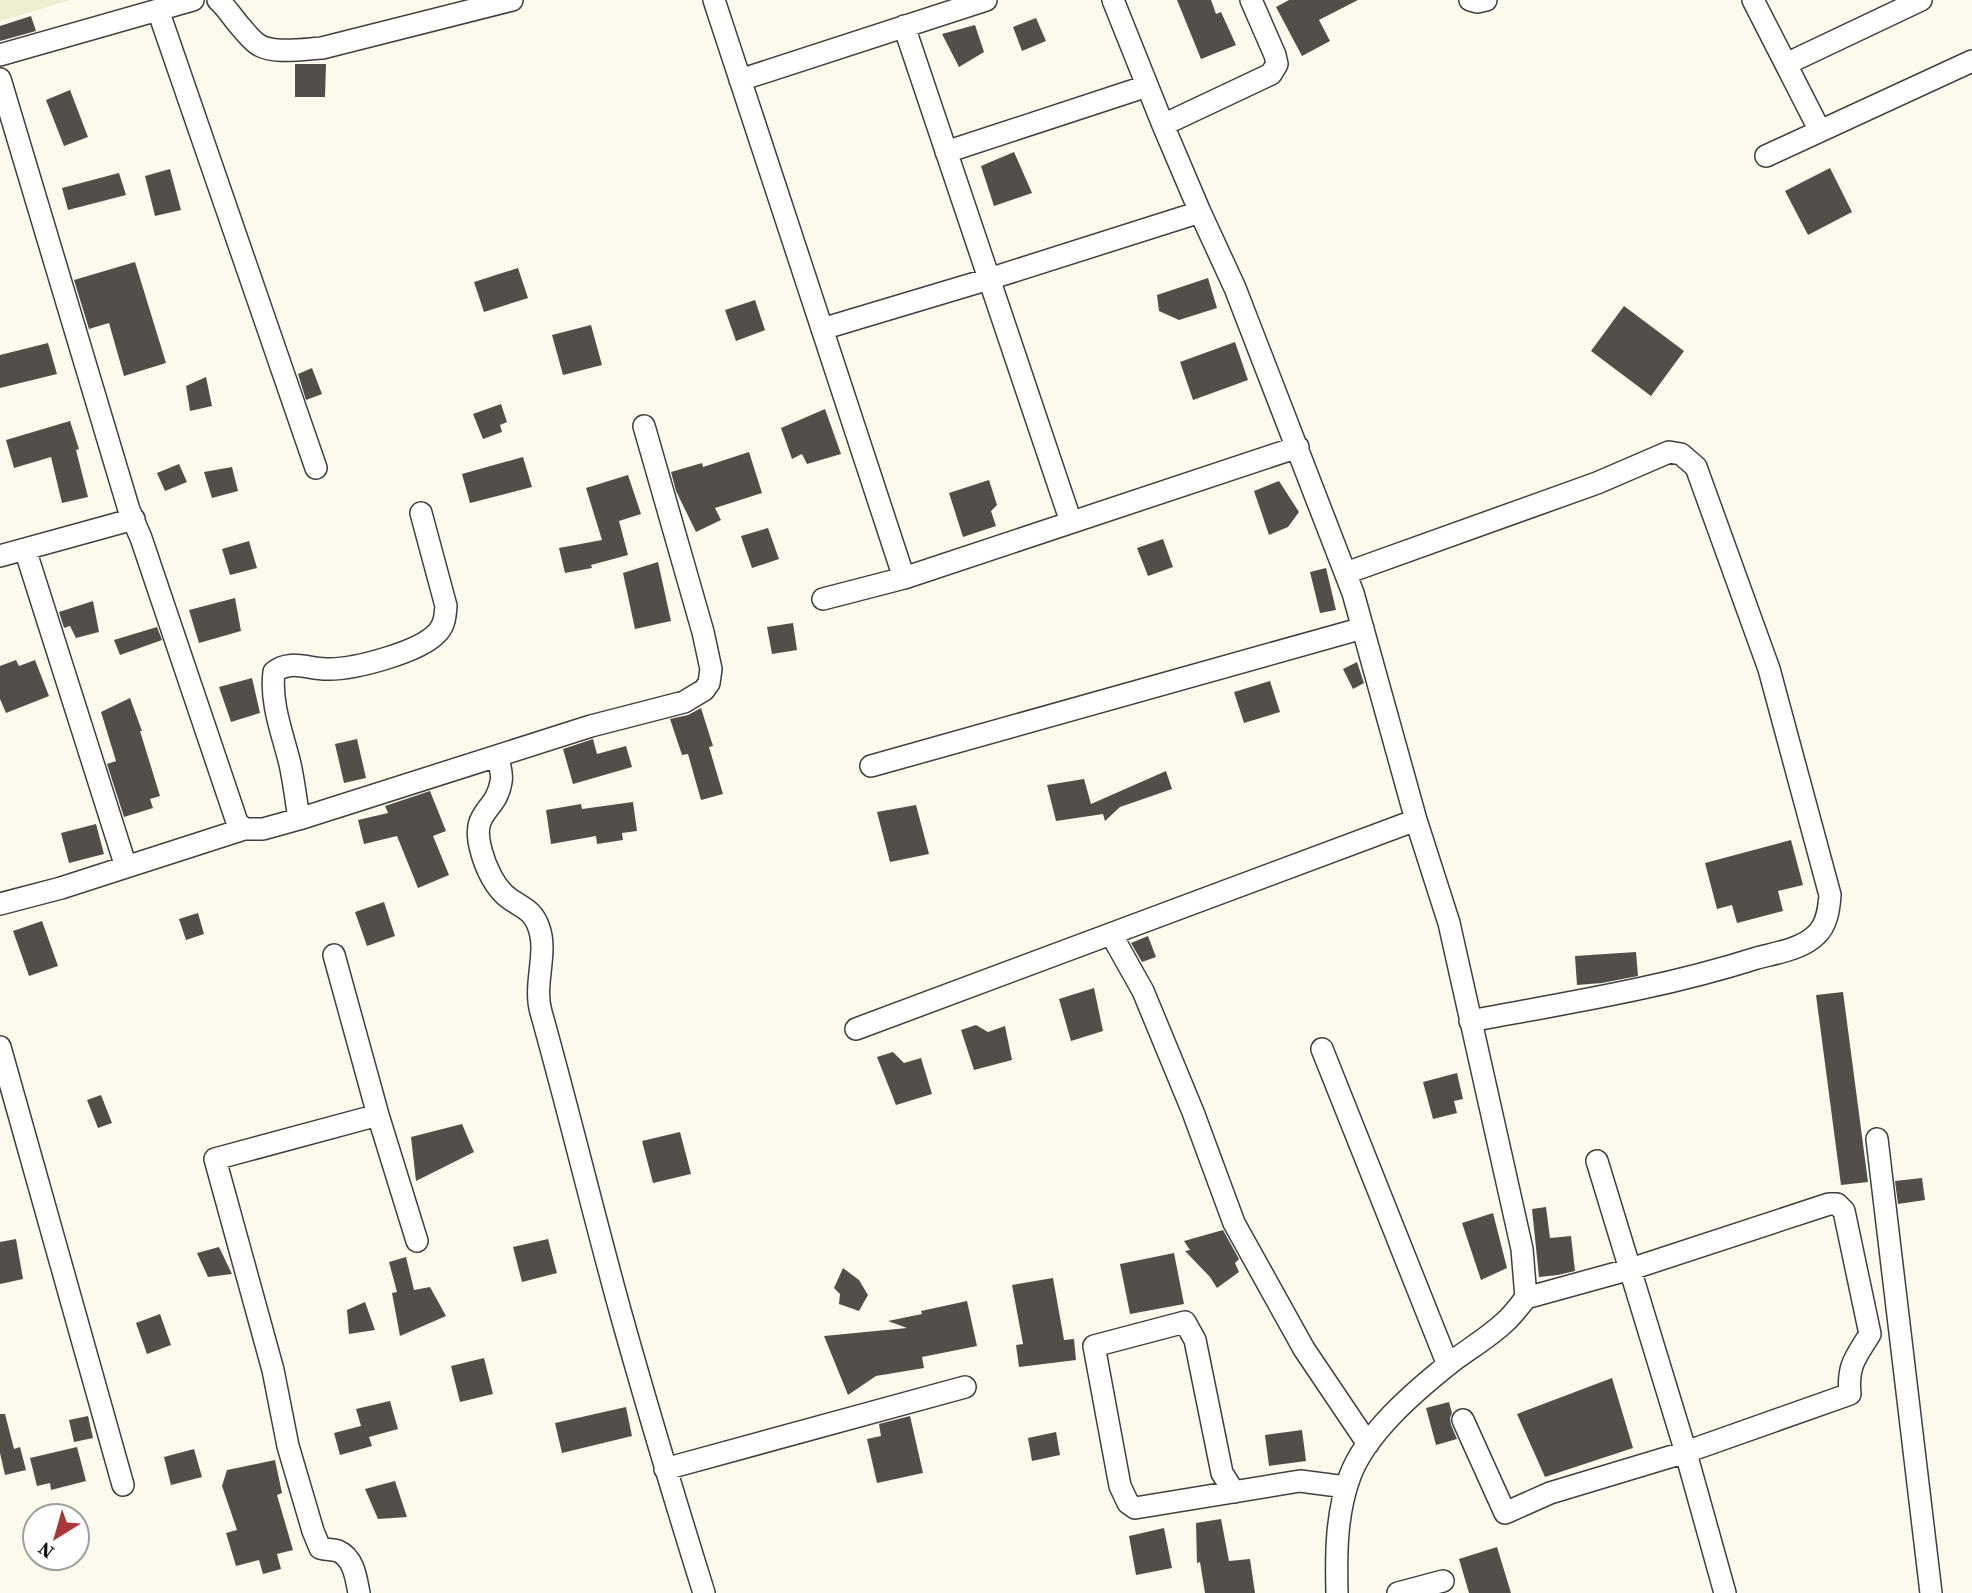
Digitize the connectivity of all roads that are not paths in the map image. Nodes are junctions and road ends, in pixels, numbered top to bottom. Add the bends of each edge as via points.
1 (193, 0) edge
2 (219, 0) edge
3 (512, 0) edge
4 (714, 0) edge
5 (986, 0) edge
6 (1113, 0) edge
7 (1251, 0) edge
8 (1470, 0) edge
9 (1486, 0) edge
10 (1753, 0) edge
11 (1921, 0) edge
12 (448, 8) edge
13 (158, 10) junction
14 (904, 26) junction
15 (0, 55) edge
16 (1972, 61) edge
17 (1786, 64) junction
18 (0, 79) edge
19 (740, 80) junction
20 (1147, 86) junction
21 (1163, 125) junction
22 (1820, 131) junction
23 (946, 152) junction
24 (1766, 156) dead end
25 (1200, 212) junction
26 (989, 279) junction
27 (822, 329) junction
28 (644, 426) dead end
29 (1298, 447) junction
30 (316, 468) dead end
31 (421, 513) dead end
32 (134, 519) junction
33 (1071, 522) junction
34 (25, 549) junction
35 (0, 556) edge
36 (1346, 573) junction
37 (904, 578) junction
38 (823, 599) dead end
39 (1363, 628) junction
40 (498, 756) junction
41 (871, 766) dead end
42 (299, 819) junction
43 (1416, 820) junction
44 (244, 829) junction
45 (125, 867) junction
46 (0, 904) edge
47 (1111, 934) junction
48 (334, 955) dead end
49 (1470, 1021) junction
50 (856, 1029) dead end
51 (0, 1047) edge
52 (1322, 1049) dead end
53 (379, 1115) junction
54 (1877, 1139) dead end
55 (1597, 1161) dead end
56 (417, 1241) dead end
57 (1631, 1269) junction
58 (1526, 1298) junction
59 (1448, 1365) junction
60 (965, 1387) dead end
61 (1463, 1420) dead end
62 (1368, 1444) junction
63 (1686, 1452) junction
64 (665, 1469) junction
65 (123, 1485) dead end
66 (1346, 1487) junction
67 (1234, 1492) junction
68 (1443, 1580) dead end
69 (359, 1593) edge
70 (704, 1593) edge
71 (1337, 1593) edge
72 (1398, 1593) edge
73 (1726, 1593) edge
74 (1931, 1593) edge

1 - 13 street
2 - 12 street via 257,44 293,50 322,48
3 - 12 street
4 - 19 street
5 - 14 street
6 - 20 street
7 - 21 street via 1275,55 1277,64 1271,74
8 - 9 street
10 - 17 street
11 - 17 street
13 - 15 street
13 - 30 street
14 - 19 street
14 - 23 street
16 - 22 street
17 - 22 street
18 - 32 street
19 - 27 street
20 - 21 street
20 - 23 street
21 - 25 street
22 - 24 street
23 - 26 street
25 - 26 street
25 - 29 street
26 - 27 street
26 - 33 street
27 - 37 street
28 - 40 street via 703,632 711,669 709,684 684,702
29 - 33 street
29 - 36 street
31 - 42 street via 446,606 445,621 437,633 376,662 327,669 290,665 274,672 275,704
32 - 34 street
32 - 44 street via 237,822
33 - 37 street
34 - 35 street
34 - 45 street
36 - 39 street
36 - 49 street via 1669,452 1681,454 1696,467 1769,669 1830,895 1822,928 1799,945 1720,970 1637,991
37 - 38 street
39 - 41 street
39 - 43 street
40 - 42 street
40 - 64 street via 501,785 479,821 480,848 500,890 534,916 539,929 540,1007
42 - 44 street via 263,830
43 - 47 street
43 - 49 street via 1449,923
44 - 45 street
45 - 46 street
47 - 50 street
47 - 62 street via 1143,991 1234,1223 1304,1349
48 - 53 street
49 - 58 street via 1522,1250
51 - 65 street
52 - 59 street
53 - 56 street
53 - 69 street via 215,1159 317,1543 347,1557
54 - 74 street
55 - 57 street
57 - 58 street
57 - 63 street
57 - 63 street via 1829,1204 1844,1211 1870,1334 1851,1363 1850,1394
58 - 59 street via 1505,1323
59 - 62 street
60 - 64 street
61 - 63 street via 1505,1513 1550,1493
62 - 66 street
63 - 73 street
64 - 70 street
66 - 67 street via 1300,1481
66 - 71 street via 1336,1552
67 - 67 street via 1135,1508 1128,1503 1120,1486 1094,1346 1185,1322 1195,1340 1222,1473
68 - 72 street

